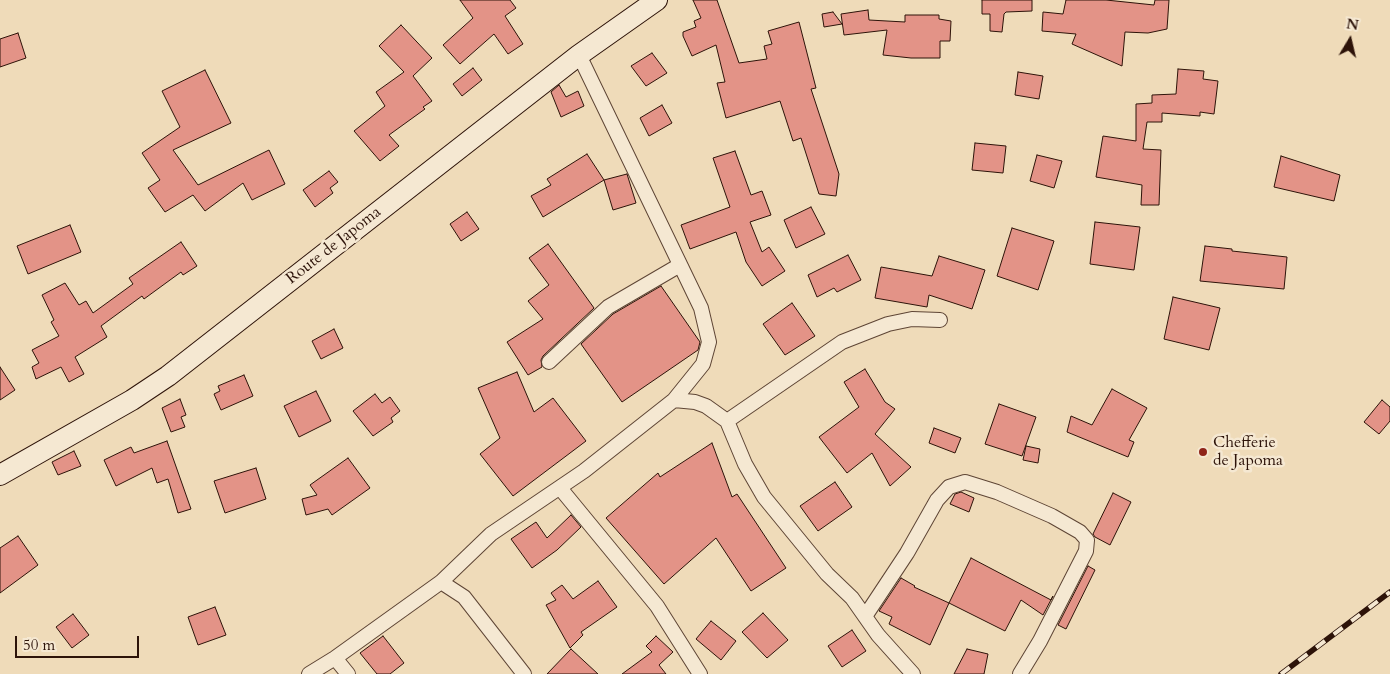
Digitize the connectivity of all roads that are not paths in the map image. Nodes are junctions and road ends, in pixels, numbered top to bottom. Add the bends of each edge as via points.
1 (657, 0) edge
2 (578, 55) junction
3 (680, 265) junction
4 (940, 320) dead end
5 (549, 362) dead end
6 (674, 400) junction
7 (727, 420) junction
8 (0, 475) edge
9 (560, 488) junction
10 (440, 582) junction
11 (866, 615) junction
12 (335, 658) junction
13 (308, 674) edge
14 (348, 674) edge
15 (524, 674) edge
16 (700, 674) edge
17 (914, 674) edge
18 (1020, 674) edge

1 - 2 street, Route de Japoma
2 - 3 street
2 - 8 street, Route de Japoma via 168,376
3 - 5 street via 608,307
3 - 6 street via 700,308 709,342 702,364
4 - 7 street via 912,319 888,324 842,342
6 - 7 street via 706,406
6 - 9 street
7 - 11 street via 745,464 764,497 827,574
9 - 10 street via 491,534
9 - 16 street via 657,606
10 - 12 street
10 - 15 street via 464,597
11 - 17 street via 878,635
11 - 18 street via 937,500 949,487 965,482 997,492 1052,516 1080,532 1087,540 1086,551
12 - 13 street
12 - 14 street

